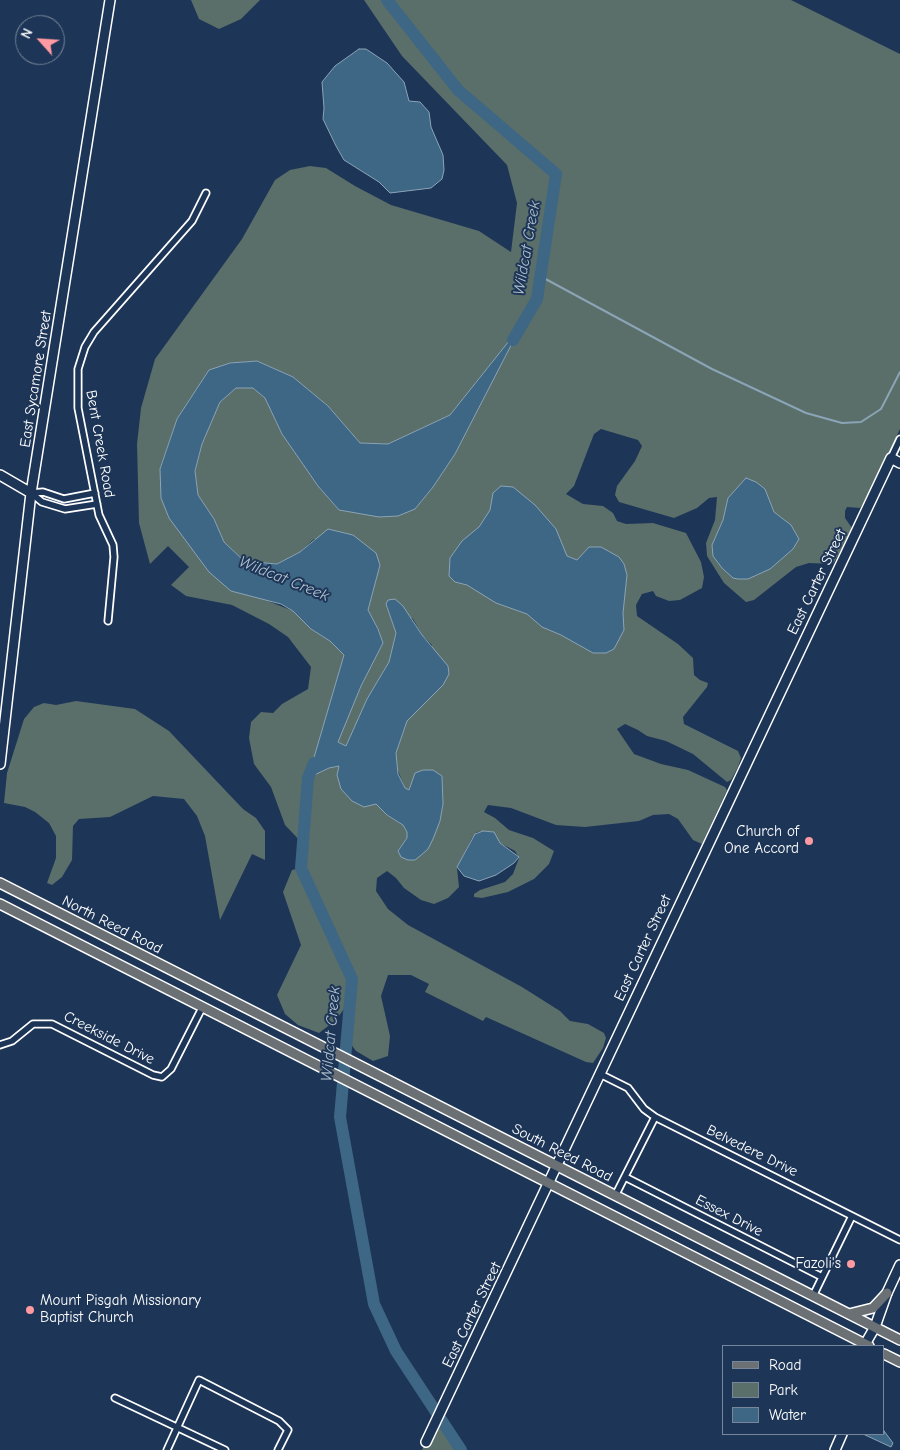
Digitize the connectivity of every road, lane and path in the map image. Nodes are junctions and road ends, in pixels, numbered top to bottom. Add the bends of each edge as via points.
1 (110, 0) edge
2 (206, 193) dead end
3 (900, 439) edge
4 (891, 458) junction
5 (900, 463) edge
6 (0, 475) edge
7 (95, 493) junction
8 (31, 494) junction
9 (97, 504) junction
10 (108, 621) dead end
11 (0, 764) edge
12 (0, 883) edge
13 (0, 904) edge
14 (212, 991) joint
15 (202, 1008) junction
16 (0, 1045) edge
17 (600, 1074) junction
18 (655, 1118) junction
19 (558, 1166) junction
20 (625, 1177) junction
21 (549, 1185) junction
22 (615, 1196) junction
23 (852, 1216) junction
24 (900, 1240) edge
25 (900, 1265) edge
26 (822, 1277) junction
27 (887, 1292) junction
28 (813, 1296) junction
29 (849, 1314) junction
30 (875, 1327) junction
31 (900, 1340) edge
32 (864, 1345) edge
33 (866, 1345) edge
34 (885, 1354) edge
35 (885, 1360) edge
36 (900, 1362) edge
37 (115, 1398) dead end
38 (178, 1427) junction
39 (842, 1435) edge
40 (424, 1446) edge
41 (167, 1450) edge
42 (225, 1450) edge
43 (278, 1450) edge
44 (835, 1450) edge

1 - 8 street, East Sycamore Street
2 - 7 street, Bent Creek Road via 192,221 114,308 85,348 78,369 78,408
3 - 4 street
4 - 5 street
4 - 17 street, East Carter Street
6 - 8 street
7 - 8 street via 64,499 43,492
7 - 9 street, Bent Creek Road
8 - 9 street via 38,500 65,509
8 - 11 street, East Sycamore Street
9 - 10 street, Bent Creek Road via 113,544
12 - 14 main road, North Reed Road
13 - 15 main road
14 - 19 main road, South Reed Road
15 - 16 street, Creekside Drive via 171,1069 162,1077 52,1024 33,1024 12,1041
15 - 21 main road
17 - 18 street, Belvedere Drive via 628,1088
17 - 19 street, East Carter Street
18 - 20 street
18 - 23 street, Belvedere Drive
19 - 21 street, East Carter Street
19 - 22 main road, South Reed Road
20 - 22 street
20 - 26 street, Essex Drive
21 - 32 main road
21 - 40 street, East Carter Street
22 - 28 main road, South Reed Road
23 - 24 street, Belvedere Drive
23 - 26 street
25 - 27 street
26 - 28 street
27 - 29 main road via 873,1308
27 - 30 street
28 - 29 main road, South Reed Road
29 - 30 main road, South Reed Road
30 - 31 main road, South Reed Road
30 - 33 street
34 - 36 main road
35 - 36 main road
37 - 38 street
38 - 41 street
38 - 42 street
38 - 43 street via 199,1380 279,1421 288,1430
39 - 44 street

